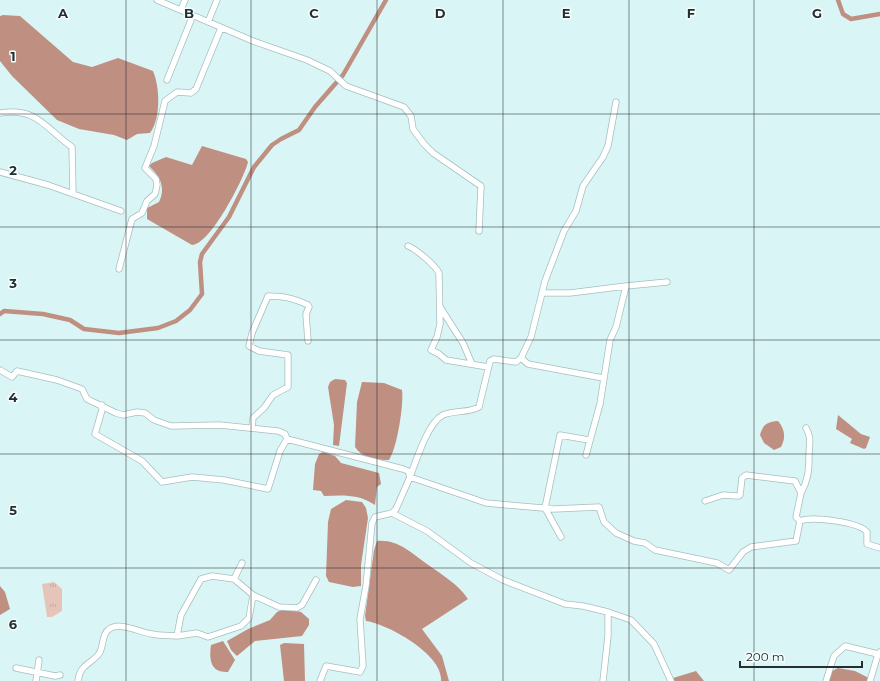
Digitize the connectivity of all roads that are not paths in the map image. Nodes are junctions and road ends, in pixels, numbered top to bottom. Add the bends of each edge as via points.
1 (157, 0) edge
2 (185, 0) edge
3 (217, 0) edge
4 (181, 10) junction
5 (193, 15) junction
6 (208, 22) junction
7 (222, 28) junction
8 (167, 80) dead end
9 (616, 102) dead end
10 (0, 113) edge
11 (0, 172) edge
12 (73, 194) junction
13 (121, 211) dead end
14 (479, 231) dead end
15 (408, 246) dead end
16 (120, 269) dead end
17 (667, 282) dead end
18 (626, 286) junction
19 (542, 293) junction
20 (440, 306) junction
21 (308, 342) dead end
22 (521, 358) junction
23 (472, 364) junction
24 (488, 367) junction
25 (0, 370) edge
26 (603, 378) junction
27 (102, 405) junction
28 (252, 428) junction
29 (806, 428) dead end
30 (288, 439) junction
31 (589, 440) junction
32 (586, 455) dead end
33 (410, 477) junction
34 (801, 493) junction
35 (705, 501) dead end
36 (546, 508) junction
37 (392, 513) junction
38 (800, 521) junction
39 (561, 537) dead end
40 (880, 548) edge
41 (242, 563) dead end
42 (234, 579) junction
43 (316, 580) dead end
44 (253, 595) junction
45 (608, 612) junction
46 (177, 636) junction
47 (879, 653) edge
48 (40, 660) dead end
49 (16, 668) dead end
50 (38, 672) junction
51 (60, 675) dead end
52 (36, 681) edge
53 (78, 681) edge
54 (320, 681) edge
55 (603, 681) edge
56 (671, 681) edge
57 (826, 681) edge
58 (870, 681) edge

1 - 4 street
2 - 4 street
3 - 6 street
4 - 5 street
5 - 6 street
5 - 8 street
6 - 7 street
7 - 14 street via 307,60 330,71 346,86 404,107 411,116 413,129 424,144 481,186
7 - 16 street via 196,90 191,93 177,92 165,101 154,146 145,168 156,179 157,185 142,213 132,219
9 - 19 street via 605,154 583,186 576,211 564,231
10 - 12 street via 29,113 72,147
11 - 12 street
12 - 13 street
15 - 20 street via 415,249 439,273
17 - 18 street
18 - 19 street via 570,293
18 - 26 street via 616,327 610,340
19 - 22 street via 531,337
20 - 23 street via 463,343
20 - 23 street via 440,324 431,350 446,360
21 - 28 street via 308,305 274,294 268,296 249,346 259,351 288,355 288,387 273,395 253,418
22 - 24 street via 513,362 492,359
22 - 26 street via 528,364
23 - 24 street
24 - 33 street via 480,407 439,418 430,430
25 - 27 street via 12,377 17,371 57,380 82,389 87,399
26 - 31 street via 600,404
27 - 28 street via 123,415 145,413 154,420 172,426 220,425
27 - 30 street via 95,434 142,461 162,482 192,476 268,489 280,450
28 - 30 street via 278,431 286,434
29 - 34 street via 811,440 810,468 809,477
30 - 33 street via 403,469 408,471
31 - 32 street
31 - 36 street via 560,436
33 - 36 street via 486,503
33 - 37 street
34 - 35 street via 795,481 746,475 742,478 740,495 723,495
34 - 38 street via 796,517
36 - 38 street via 599,507 604,522 616,533 645,543 655,550 717,563 729,570 743,552 751,547 796,541
36 - 39 street
37 - 45 street via 427,531 471,563 503,580 565,604
37 - 54 street via 375,517 372,523 360,619 363,666 360,672 326,666
38 - 40 street via 822,520 857,526 867,532 867,544
41 - 42 street
42 - 44 street
42 - 46 street via 212,576 201,579 182,615
43 - 44 street via 302,605 297,608 279,607
44 - 46 street via 249,618 241,626 208,637 197,633
45 - 55 street
45 - 56 street via 631,620 654,644
46 - 53 street via 112,627 106,631 99,655 86,663
47 - 57 street via 845,646 834,656
47 - 58 street
48 - 50 street
49 - 50 street
50 - 51 street
50 - 52 street

